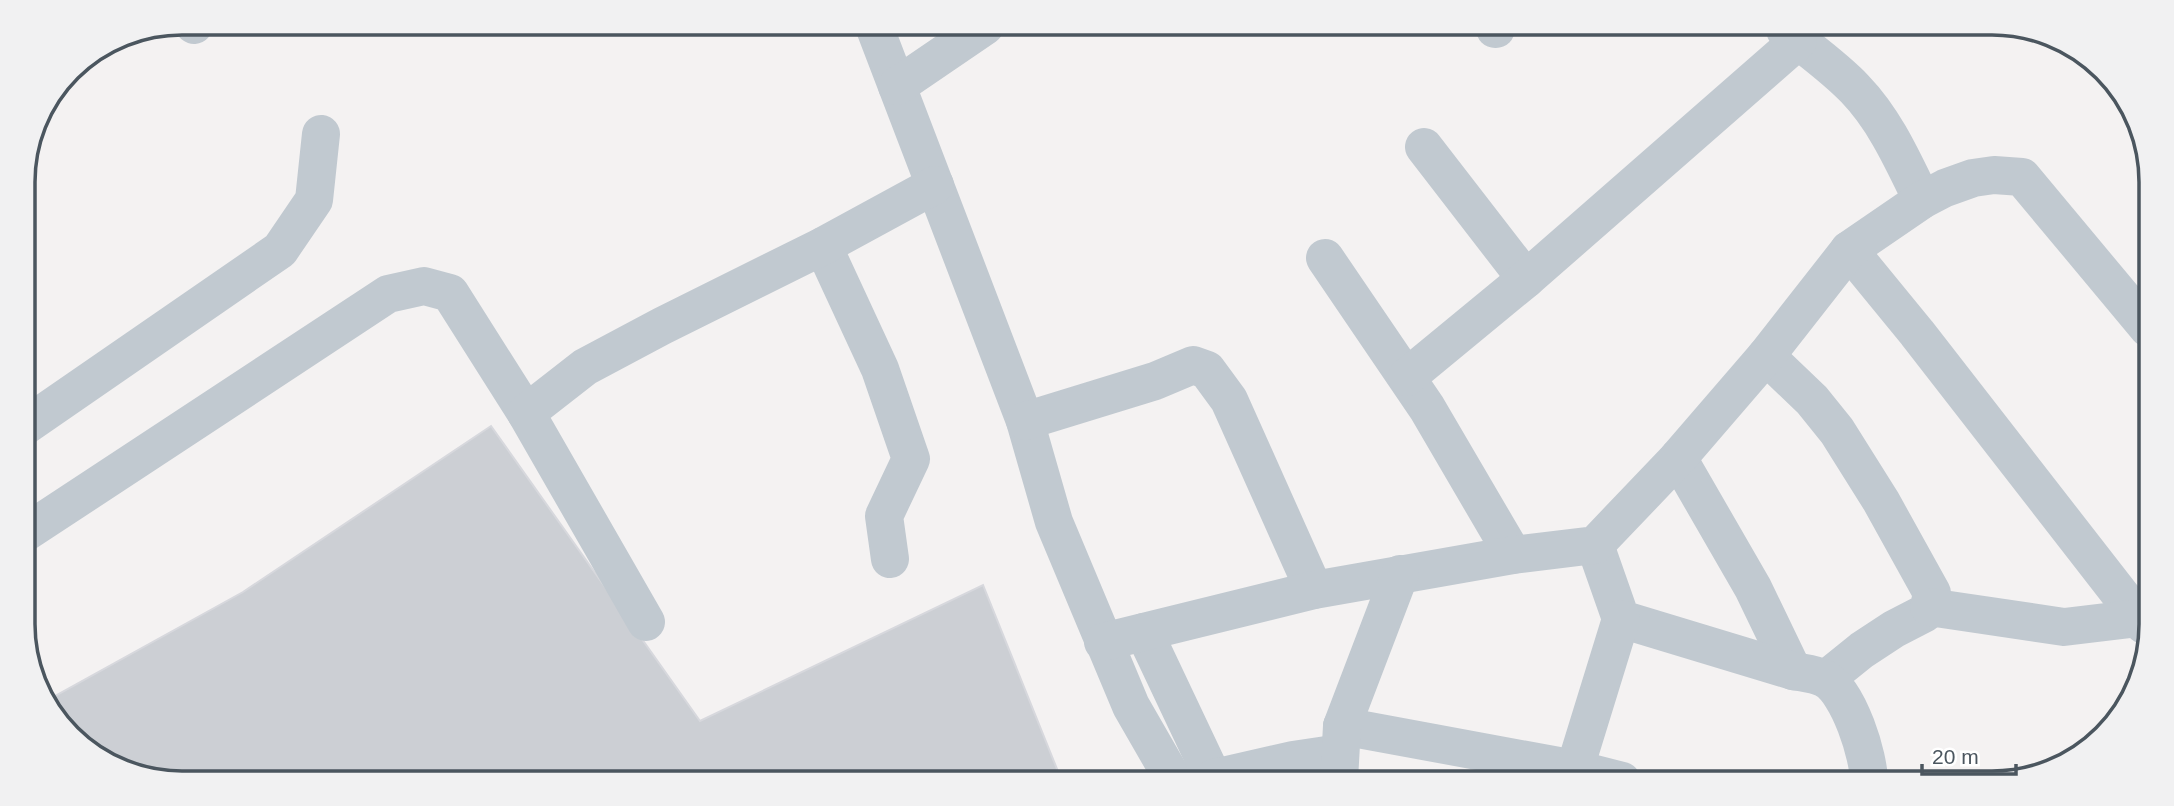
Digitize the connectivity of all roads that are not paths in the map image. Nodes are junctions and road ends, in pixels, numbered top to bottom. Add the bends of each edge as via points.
1 (877, 35) edge
2 (972, 35) edge
3 (1792, 36) edge
4 (897, 86) junction
5 (321, 134) dead end
6 (1424, 146) dead end
7 (935, 185) junction
8 (1922, 200) junction
9 (822, 246) junction
10 (1849, 250) junction
11 (1325, 258) dead end
12 (1526, 279) junction
13 (2135, 290) edge
14 (1766, 356) junction
15 (1407, 377) junction
16 (526, 413) junction
17 (35, 418) edge
18 (1025, 422) junction
19 (1678, 458) junction
20 (35, 526) edge
21 (1595, 545) junction
22 (1513, 555) junction
23 (890, 559) dead end
24 (1400, 574) junction
25 (1314, 590) junction
26 (1929, 607) junction
27 (2139, 618) edge
28 (1621, 619) junction
29 (2139, 621) edge
30 (646, 622) dead end
31 (1144, 632) junction
32 (1103, 642) junction
33 (1810, 675) junction
34 (1340, 753) edge
35 (1168, 771) edge
36 (1210, 771) edge
37 (1247, 771) edge
38 (1531, 771) edge
39 (1574, 771) edge
40 (1869, 771) edge

1 - 4 street
2 - 4 street
3 - 8 street via 1854,88 1873,111
3 - 12 street
4 - 7 street
5 - 17 street via 314,200 279,250
6 - 12 street
7 - 9 street
7 - 18 street
8 - 10 street
8 - 13 street via 1973,178 2022,177
9 - 16 street via 585,368
9 - 23 street via 880,369 911,459 884,516
10 - 14 street
10 - 27 street
11 - 15 street
12 - 15 street
14 - 19 street
14 - 26 street via 1812,400 1861,467 1930,587
15 - 22 street
16 - 20 street via 450,293 424,286 388,294
16 - 30 street
18 - 25 street via 1193,366 1206,370 1229,400
18 - 32 street via 1054,522
19 - 21 street
19 - 33 street via 1753,589
21 - 22 street
21 - 28 street
22 - 24 street
24 - 25 street
24 - 34 street
25 - 31 street
26 - 29 street via 2064,627
26 - 33 street via 1862,650
28 - 33 street
28 - 39 street
31 - 32 street
31 - 36 street
32 - 35 street via 1131,706
33 - 40 street via 1842,696 1864,746
34 - 37 street
34 - 38 street

